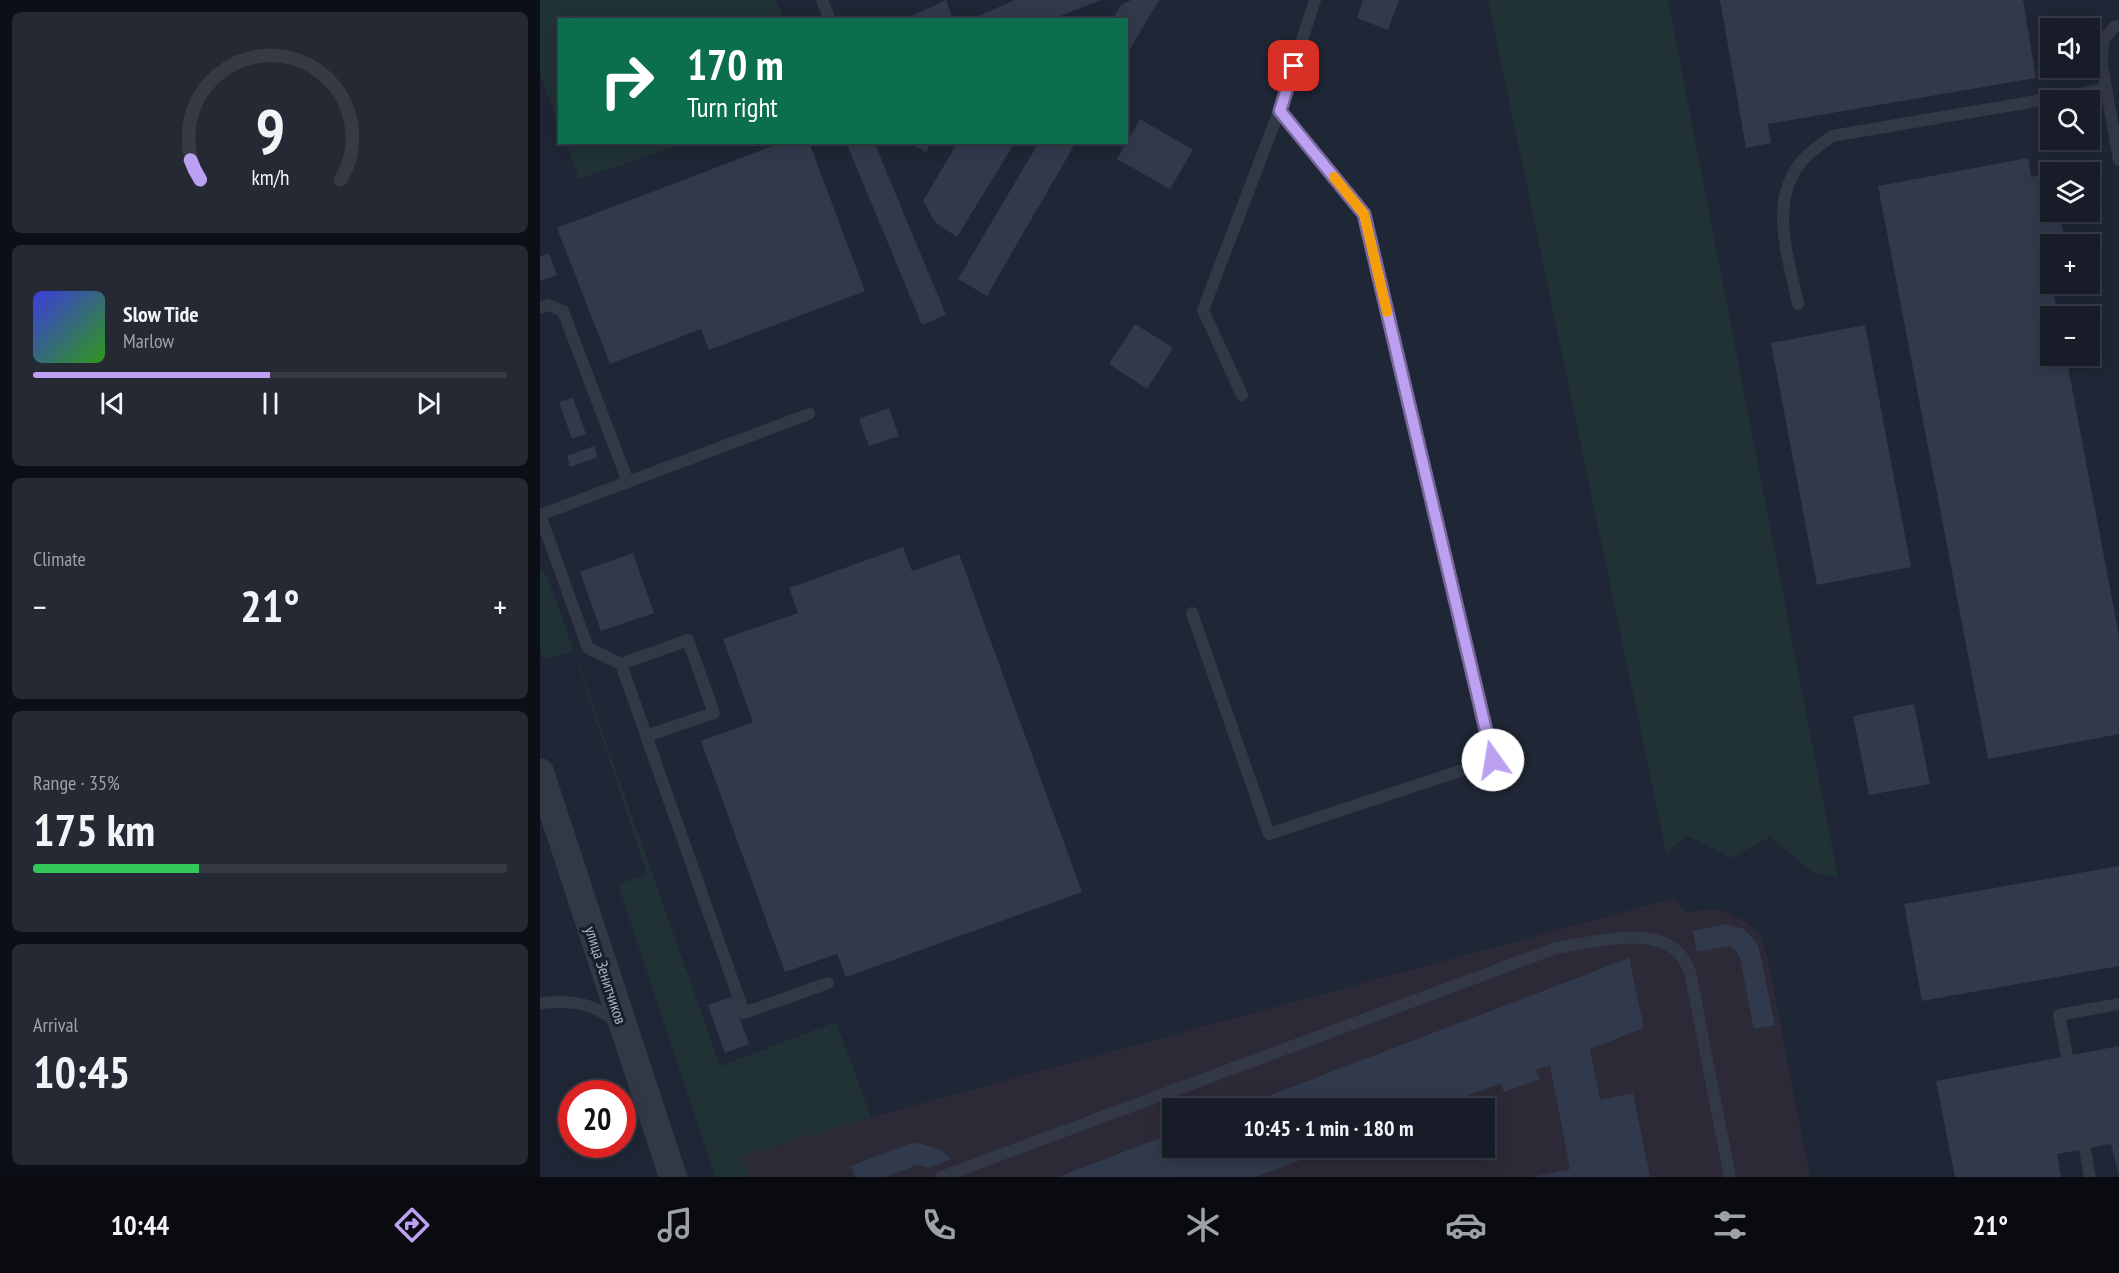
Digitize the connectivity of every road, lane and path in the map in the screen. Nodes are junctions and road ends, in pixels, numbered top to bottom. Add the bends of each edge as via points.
1 (822, 0) edge
2 (1315, 0) edge
3 (829, 18) edge
4 (2119, 26) edge
5 (2106, 89) junction
6 (1280, 111) junction
7 (2119, 160) edge
8 (1798, 304) dead end
9 (540, 308) edge
10 (1242, 395) dead end
11 (809, 414) dead end
12 (628, 482) junction
13 (540, 515) edge
14 (1192, 613) dead end
15 (621, 664) junction
16 (646, 736) junction
17 (540, 772) edge
18 (828, 983) dead end
19 (540, 1003) edge
20 (2119, 1004) edge
21 (624, 1029) junction
22 (2067, 1056) dead end
23 (2085, 1149) dead end
24 (673, 1177) edge
25 (941, 1177) edge
26 (1730, 1177) edge
27 (2090, 1177) edge

1 - 3 lane
2 - 6 lane
4 - 5 lane via 2103,40
5 - 7 lane
5 - 8 lane via 1832,136 1802,161 1785,192 1782,222
6 - 10 lane via 1203,310
6 - 14 lane via 1364,214 1493,760 1269,834
9 - 12 lane via 548,305 562,311
11 - 12 lane
12 - 13 lane
13 - 15 lane via 588,648
15 - 16 lane
15 - 16 lane via 688,640 714,713
16 - 18 lane via 744,1013
17 - 21 street, улица Зенитчиков
19 - 21 lane via 584,1004 606,1014
20 - 22 lane via 2059,1015
21 - 24 street, улица Зенитчиков
23 - 27 lane
25 - 26 lane via 1556,948 1638,937 1660,940 1679,953 1690,972

